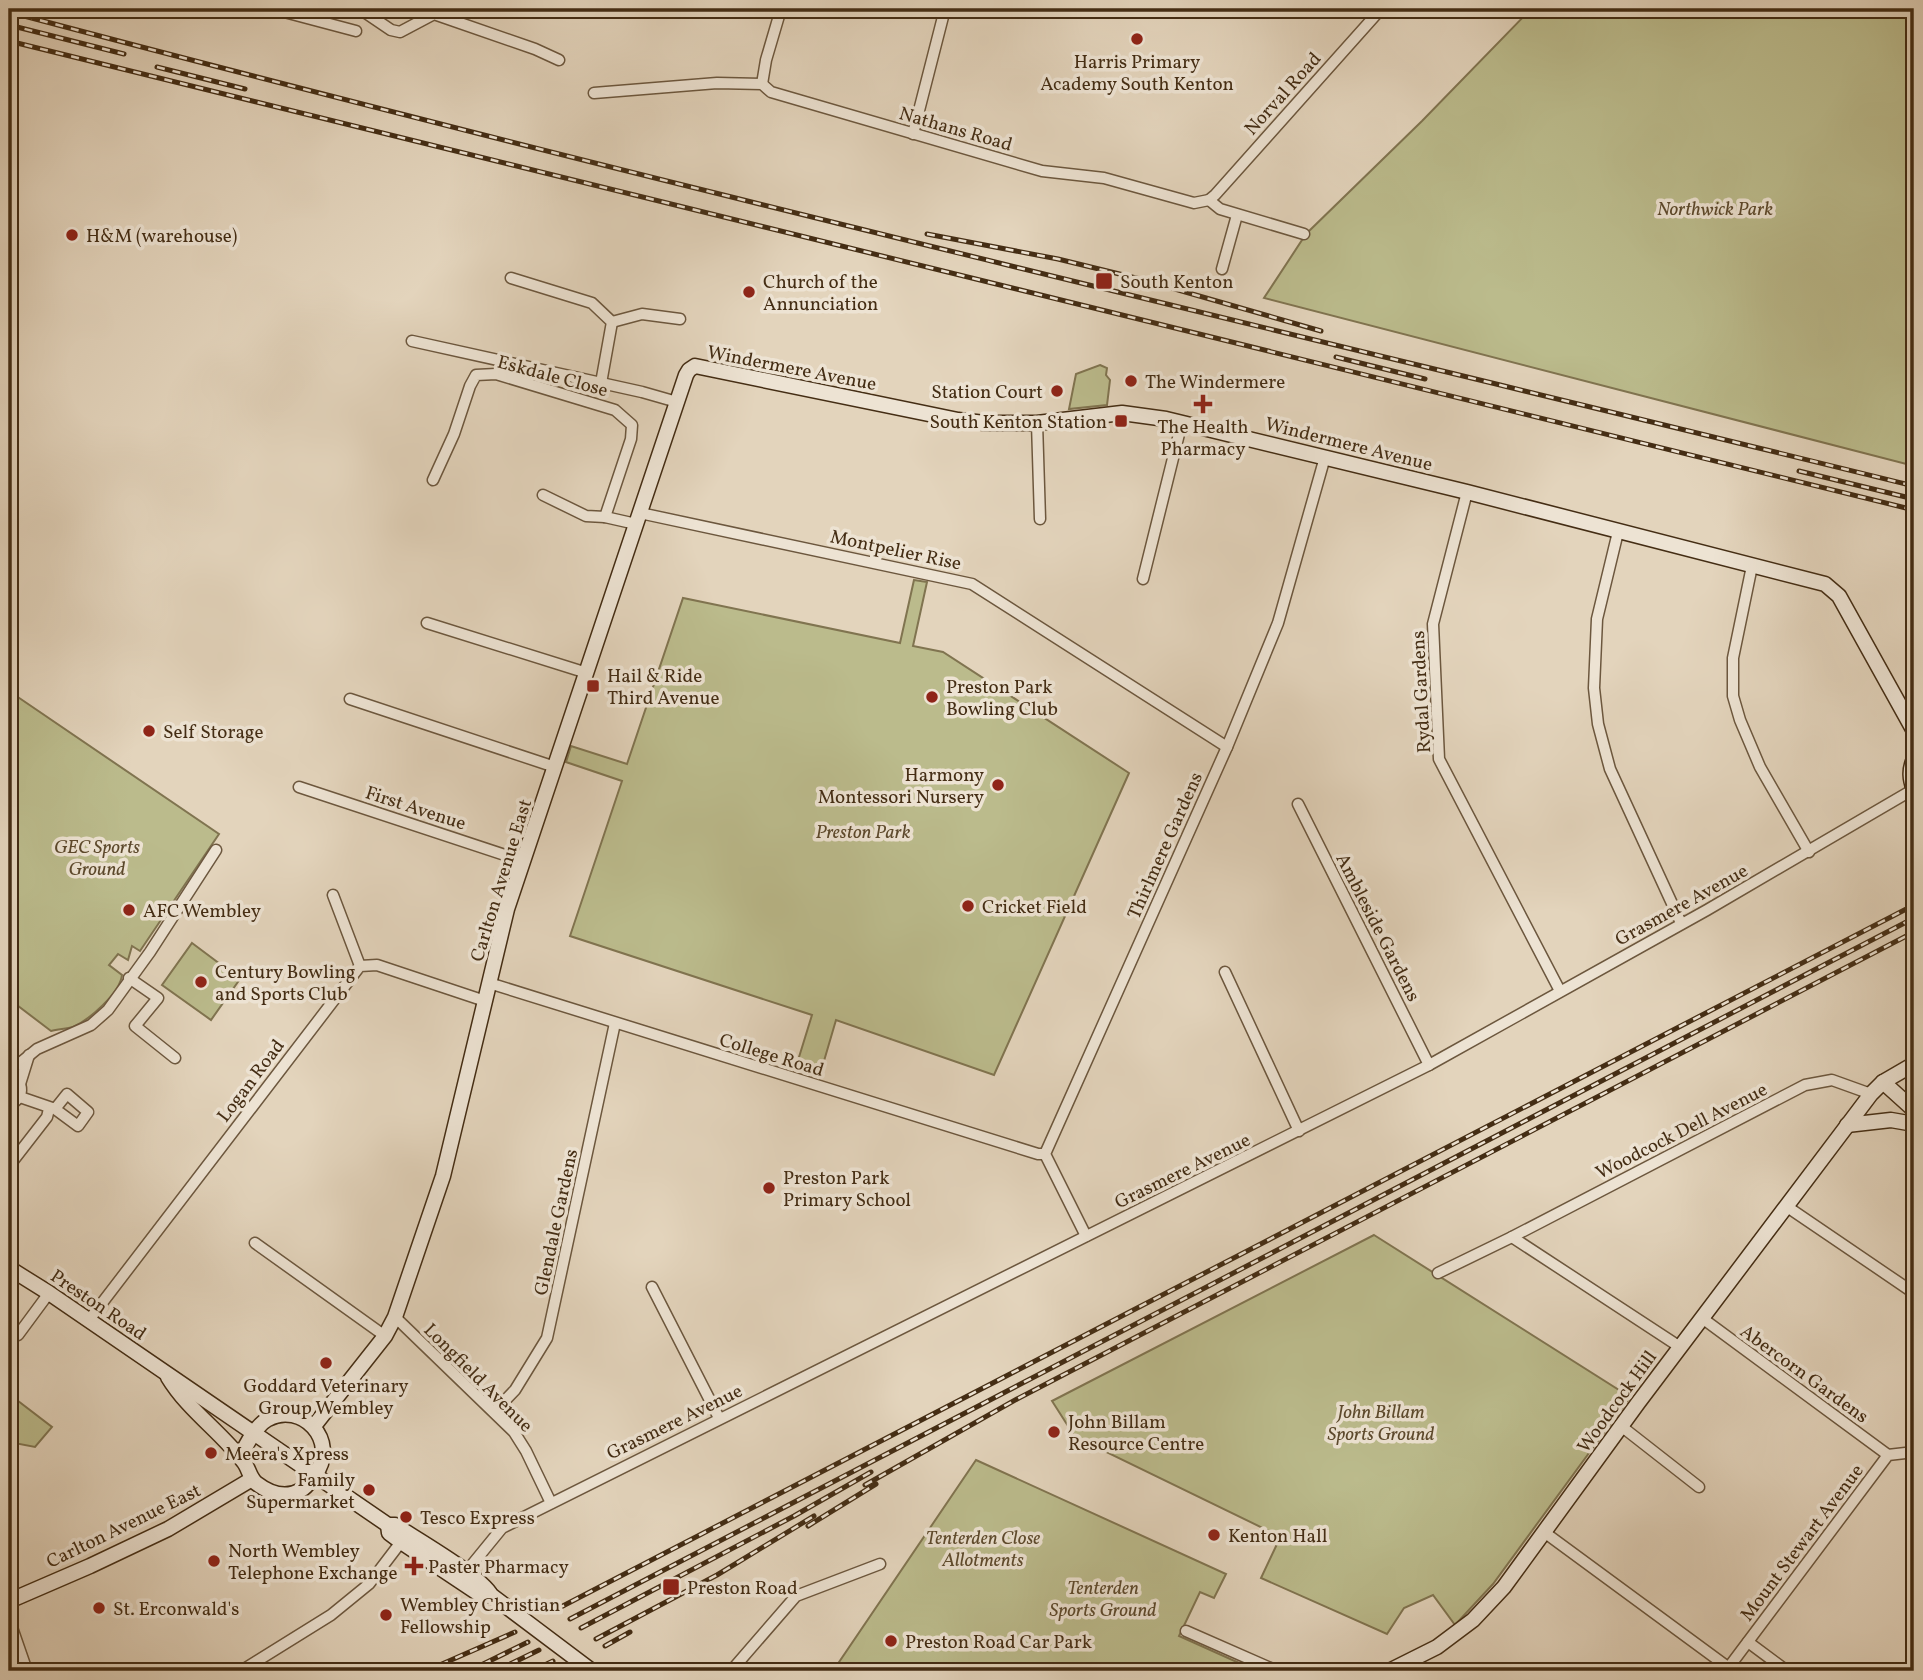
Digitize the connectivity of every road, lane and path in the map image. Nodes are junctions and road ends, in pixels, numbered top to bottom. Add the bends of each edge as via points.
1 (272, 9) edge
2 (360, 9) edge
3 (781, 9) edge
4 (945, 9) edge
5 (1381, 9) edge
6 (356, 31) dead end
7 (559, 60) dead end
8 (762, 84) junction
9 (594, 93) dead end
10 (914, 134) junction
11 (1209, 200) junction
12 (1237, 215) junction
13 (1304, 234) dead end
14 (1222, 269) dead end
15 (511, 278) dead end
16 (680, 319) dead end
17 (612, 322) junction
18 (412, 341) dead end
19 (689, 370) joint
20 (601, 383) junction
21 (677, 402) junction
22 (1182, 422) junction
23 (1037, 423) junction
24 (1325, 457) junction
25 (433, 480) dead end
26 (1466, 492) junction
27 (543, 495) dead end
28 (605, 517) junction
29 (638, 518) junction
30 (1040, 519) dead end
31 (1618, 532) junction
32 (1752, 566) junction
33 (1143, 579) dead end
34 (427, 623) dead end
35 (587, 673) junction
36 (351, 699) dead end
37 (1914, 731) edge
38 (1227, 747) junction
39 (1914, 759) edge
40 (555, 767) junction
41 (299, 786) dead end
42 (1914, 790) edge
43 (1298, 804) dead end
44 (216, 850) dead end
45 (1809, 852) junction
46 (523, 861) junction
47 (333, 895) dead end
48 (1681, 923) junction
49 (360, 966) junction
50 (1225, 972) dead end
51 (129, 978) junction
52 (489, 983) junction
53 (1560, 991) junction
54 (485, 1001) junction
55 (615, 1024) junction
56 (29, 1055) junction
57 (175, 1058) dead end
58 (1914, 1064) edge
59 (1429, 1065) junction
60 (9, 1074) edge
61 (1883, 1082) junction
62 (20, 1084) junction
63 (1871, 1094) junction
64 (13, 1104) edge
65 (1914, 1110) edge
66 (1914, 1124) edge
67 (1847, 1125) junction
68 (1299, 1131) junction
69 (1045, 1154) junction
70 (9, 1166) edge
71 (1786, 1206) junction
72 (1086, 1236) junction
73 (1512, 1237) junction
74 (255, 1243) dead end
75 (9, 1268) edge
76 (1438, 1273) dead end
77 (652, 1287) dead end
78 (50, 1293) junction
79 (1914, 1293) edge
80 (395, 1317) junction
81 (1702, 1318) junction
82 (89, 1320) junction
83 (18, 1335) dead end
84 (385, 1336) junction
85 (1680, 1347) junction
86 (166, 1374) junction
87 (494, 1412) junction
88 (719, 1418) junction
89 (314, 1426) junction
90 (1621, 1426) junction
91 (254, 1434) junction
92 (1914, 1452) edge
93 (1888, 1455) junction
94 (240, 1457) junction
95 (315, 1475) junction
96 (252, 1479) junction
97 (1699, 1487) dead end
98 (551, 1503) junction
99 (388, 1525) junction
100 (1544, 1532) junction
101 (401, 1542) junction
102 (880, 1564) dead end
103 (466, 1572) junction
104 (491, 1595) junction
105 (9, 1601) edge
106 (9, 1619) edge
107 (1186, 1631) dead end
108 (1748, 1642) junction
109 (1728, 1670) edge
110 (27, 1671) edge
111 (241, 1671) edge
112 (592, 1671) edge
113 (732, 1671) edge
114 (1277, 1671) edge
115 (1389, 1671) edge
116 (1787, 1671) edge

1 - 6 street
2 - 7 street via 400,32 434,14
3 - 8 street
4 - 10 street
5 - 11 street, Norval Road
8 - 9 street, Nathans Road
8 - 10 street, Nathans Road via 771,92
10 - 11 street, Nathans Road via 1042,171 1104,177 1194,203
11 - 12 street, Nathans Road
12 - 13 street, Nathans Road
12 - 14 street
15 - 17 street via 592,303
16 - 17 street via 642,314
17 - 20 street
18 - 20 street
19 - 21 street, Carlton Avenue East
19 - 23 street, Windermere Avenue via 700,366 958,420
20 - 21 street
21 - 29 street, Carlton Avenue East
22 - 23 street, Windermere Avenue via 1122,413
22 - 24 street, Windermere Avenue
22 - 33 street
23 - 30 street
24 - 26 street, Windermere Avenue
24 - 38 street, Thirlmere Gardens via 1278,623
25 - 28 street, Eskdale Close via 476,374 496,374 615,410 632,425
26 - 31 street, Windermere Avenue
26 - 53 street, Rydal Gardens via 1433,624 1439,759
27 - 28 street, Montpelier Rise via 586,516
28 - 29 street, Montpelier Rise
29 - 35 street, Carlton Avenue East
29 - 38 street, Montpelier Rise via 972,584
31 - 32 street, Windermere Avenue
31 - 48 street via 1597,619 1594,688 1598,724 1610,769
32 - 37 street, Windermere Avenue via 1825,584 1839,596
32 - 45 street via 1734,649 1733,696 1760,767
34 - 35 street
35 - 40 street, Carlton Avenue East
36 - 40 street
38 - 69 street, Thirlmere Gardens
39 - 42 street via 1910,770
40 - 46 street, Carlton Avenue East
41 - 46 street, First Avenue
42 - 45 street, Grasmere Avenue
43 - 59 street, Ambleside Gardens
44 - 51 street
45 - 48 street, Grasmere Avenue
46 - 52 street, Carlton Avenue East
47 - 49 street
48 - 53 street, Grasmere Avenue
49 - 54 street via 377,965
49 - 82 street, Logan Road
50 - 68 street
51 - 56 street via 108,1010 91,1025
51 - 57 street via 158,998 135,1026
52 - 54 street, Carlton Avenue East
52 - 55 street, College Road
53 - 59 street, Grasmere Avenue
54 - 80 street, Carlton Avenue East via 443,1176
55 - 69 street, College Road
55 - 87 street, Glendale Gardens via 547,1338 515,1390
56 - 60 street
56 - 62 street
58 - 61 street, Woodcock Hill
59 - 68 street, Grasmere Avenue
60 - 62 street
61 - 63 street, Woodcock Hill
61 - 65 street
62 - 64 street
63 - 67 street, Woodcock Hill
63 - 73 street, Woodcock Dell Avenue via 1832,1080 1805,1085
64 - 70 street via 52,1109
66 - 67 street via 1891,1120
67 - 71 street, Woodcock Hill
68 - 72 street, Grasmere Avenue
69 - 72 street
71 - 79 street
71 - 81 street, Woodcock Hill
72 - 88 street, Grasmere Avenue
73 - 76 street, Woodcock Dell Avenue
73 - 85 street
74 - 84 street
75 - 78 street, Preston Road
77 - 88 street
78 - 82 street, Preston Road
78 - 83 street
80 - 84 street, Carlton Avenue East
80 - 87 street, Longfield Avenue
81 - 85 street, Woodcock Hill
81 - 93 street, Abercorn Gardens
82 - 86 street, Preston Road
84 - 89 street, Carlton Avenue East
85 - 90 street, Woodcock Hill
86 - 91 street, Preston Road
86 - 94 street, Preston Road via 180,1396
87 - 98 street, Longfield Avenue via 527,1451
88 - 98 street, Grasmere Avenue
89 - 91 street via 292,1416 275,1416
89 - 95 street via 324,1450
90 - 97 street
90 - 100 street, Woodcock Hill
91 - 94 street
91 - 95 street, Preston Road
92 - 93 street, Mount Stewart Avenue
93 - 108 street, Mount Stewart Avenue
94 - 96 street
95 - 96 street via 302,1490 281,1494 267,1491
95 - 99 street, Preston Road
96 - 105 street, Carlton Avenue East via 168,1529
98 - 103 street, Grasmere Avenue via 498,1531
99 - 101 street, Preston Road via 389,1533
99 - 103 street, Preston Road via 395,1525
100 - 109 street
100 - 115 street, Woodcock Hill via 1473,1620 1437,1647
101 - 104 street, Preston Road via 482,1597
101 - 111 street via 369,1584 331,1615
102 - 113 street via 796,1596
103 - 104 street, Preston Road
104 - 112 street, Preston Road
106 - 110 street
107 - 114 street
108 - 109 street, Mount Stewart Avenue
108 - 116 street

